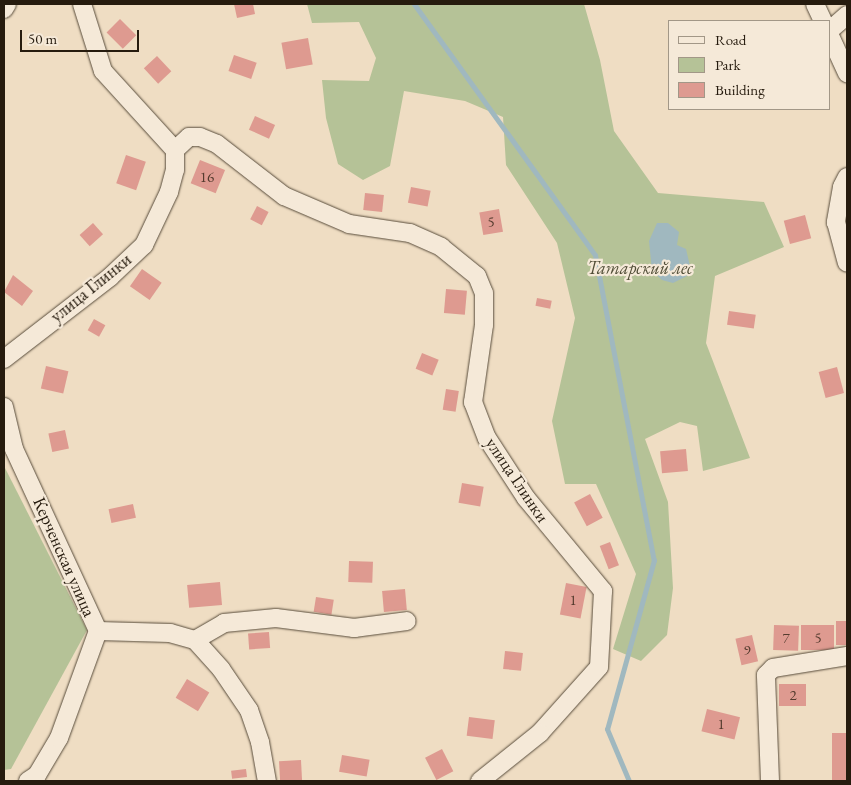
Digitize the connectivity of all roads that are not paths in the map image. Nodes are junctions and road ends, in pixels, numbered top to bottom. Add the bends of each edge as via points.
1 (8, 4) edge
2 (82, 4) edge
3 (814, 4) edge
4 (4, 9) edge
5 (847, 15) edge
6 (822, 20) edge
7 (831, 29) edge
8 (831, 38) edge
9 (847, 73) edge
10 (175, 150) junction
11 (847, 177) edge
12 (847, 263) edge
13 (4, 359) edge
14 (4, 407) edge
15 (406, 621) dead end
16 (98, 631) junction
17 (195, 640) junction
18 (847, 656) edge
19 (28, 781) edge
20 (267, 781) edge
21 (480, 781) edge
22 (770, 781) edge

1 - 4 street
2 - 10 street via 103,71
3 - 6 street
5 - 7 street
8 - 9 street
10 - 13 street, улица Глинки via 175,170 168,192 144,245 110,277
10 - 21 street, улица Глинки via 189,137 200,137 217,144 284,196 349,224 410,233 441,246 477,276 484,293 484,325 473,402 487,438 526,498 603,591 599,667 540,733
11 - 12 street via 836,222
14 - 16 street, Керченская улица via 14,449
15 - 17 street via 354,628 276,618 224,623
16 - 17 street, Керченская улица via 170,632
16 - 19 street via 59,738 37,775
17 - 20 street via 221,669 249,710 260,742
18 - 22 street via 773,668 766,675

